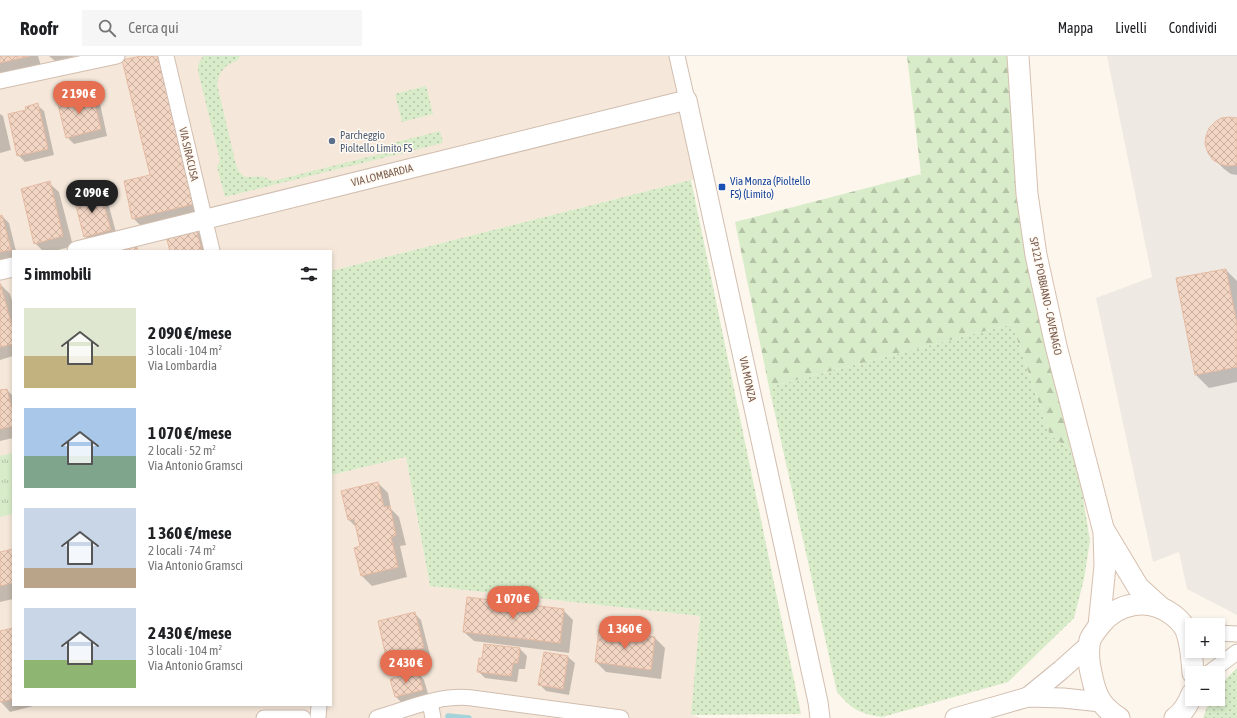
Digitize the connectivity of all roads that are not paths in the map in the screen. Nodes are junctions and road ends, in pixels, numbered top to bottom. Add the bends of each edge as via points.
1 (117, 56) edge
2 (166, 56) edge
3 (677, 56) edge
4 (1018, 56) edge
5 (0, 82) edge
6 (687, 100) junction
7 (204, 219) junction
8 (81, 250) edge
9 (212, 250) edge
10 (12, 267) edge
11 (0, 270) edge
12 (1104, 532) junction
13 (1160, 607) junction
14 (1099, 626) junction
15 (1185, 626) edge
16 (1225, 633) edge
17 (1237, 634) edge
18 (1089, 645) junction
19 (1237, 652) edge
20 (1218, 666) edge
21 (1028, 697) junction
22 (430, 702) junction
23 (1101, 702) junction
24 (319, 706) edge
25 (1187, 706) edge
26 (819, 710) edge
27 (1179, 717) edge
28 (264, 718) edge
29 (303, 718) edge
30 (318, 718) edge
31 (377, 718) edge
32 (433, 718) edge
33 (621, 718) edge
34 (833, 718) edge
35 (955, 718) edge
36 (1119, 718) edge

1 - 5 street
2 - 7 street, VIA SIRACUSA
3 - 6 street, VIA MONZA
4 - 12 main road, SP121 POBBIANO - CAVENAGO via 1027,188 1035,249
6 - 7 street, VIA LOMBARDIA
6 - 26 street, VIA MONZA
7 - 8 street, VIA LOMBARDIA
7 - 9 street, VIA SIRACUSA
10 - 11 street
12 - 13 main road, SP121 POBBIANO - CAVENAGO via 1138,587
12 - 14 main road, SP121 POBBIANO - CAVENAGO via 1106,566
13 - 14 main road via 1146,604 1126,606 1112,613
13 - 15 main road, SP121 POBBIANO - CAVENAGO
14 - 18 main road
16 - 17 street
18 - 21 street
18 - 23 main road via 1091,671 1096,694
19 - 20 street
21 - 23 street
21 - 35 street
22 - 31 street
22 - 32 street
22 - 33 street via 466,697
23 - 36 main road
24 - 30 street
25 - 27 main road
26 - 34 street, VIA MONZA
28 - 29 street

